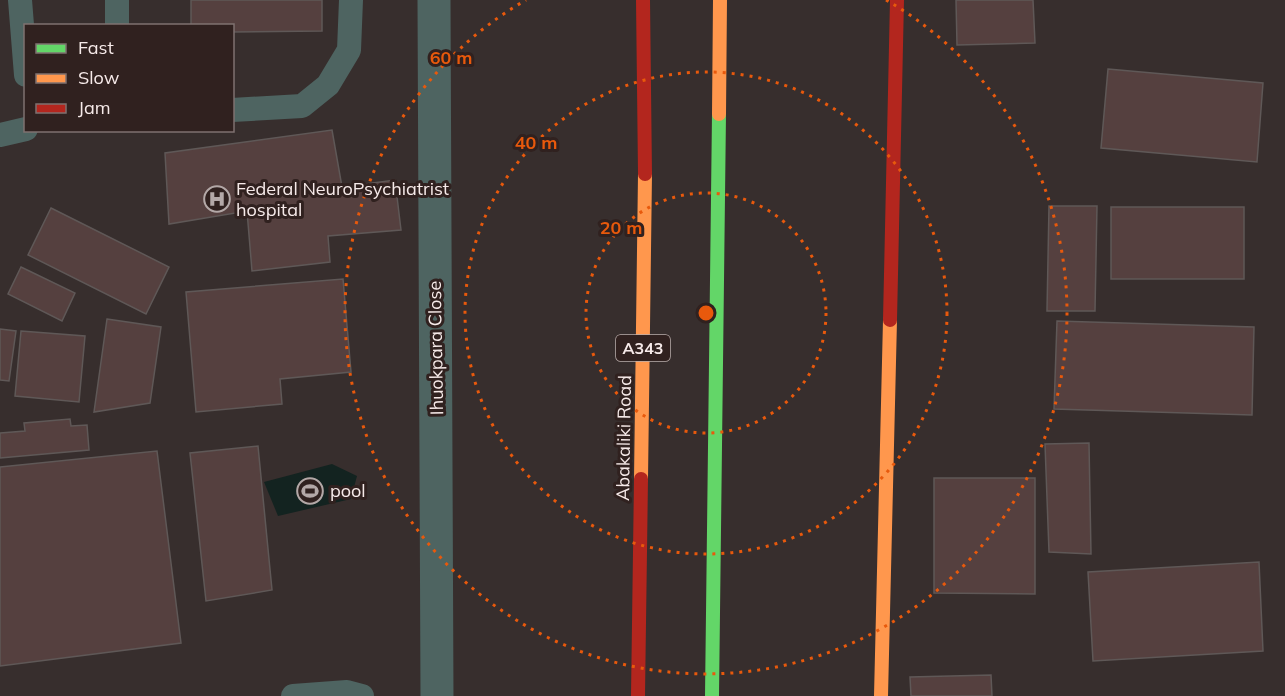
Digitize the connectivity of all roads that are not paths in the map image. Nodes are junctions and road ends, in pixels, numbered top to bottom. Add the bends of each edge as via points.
1 (20, 0) edge
2 (117, 0) edge
3 (351, 0) edge
4 (434, 0) edge
5 (643, 0) edge
6 (720, 0) edge
7 (897, 0) edge
8 (117, 24) edge
9 (24, 50) edge
10 (234, 110) edge
11 (24, 129) edge
12 (0, 135) edge
13 (293, 696) edge
14 (362, 696) edge
15 (437, 696) edge
16 (638, 696) edge
17 (712, 696) edge
18 (881, 696) edge

1 - 9 lane
2 - 8 lane
3 - 10 lane via 349,50 327,85 302,106
4 - 15 street, Ihuokpara Close
5 - 16 main road, Abakaliki Road / A343 via 645,216
6 - 17 main road
7 - 18 main road
11 - 12 lane
13 - 14 lane via 348,692

